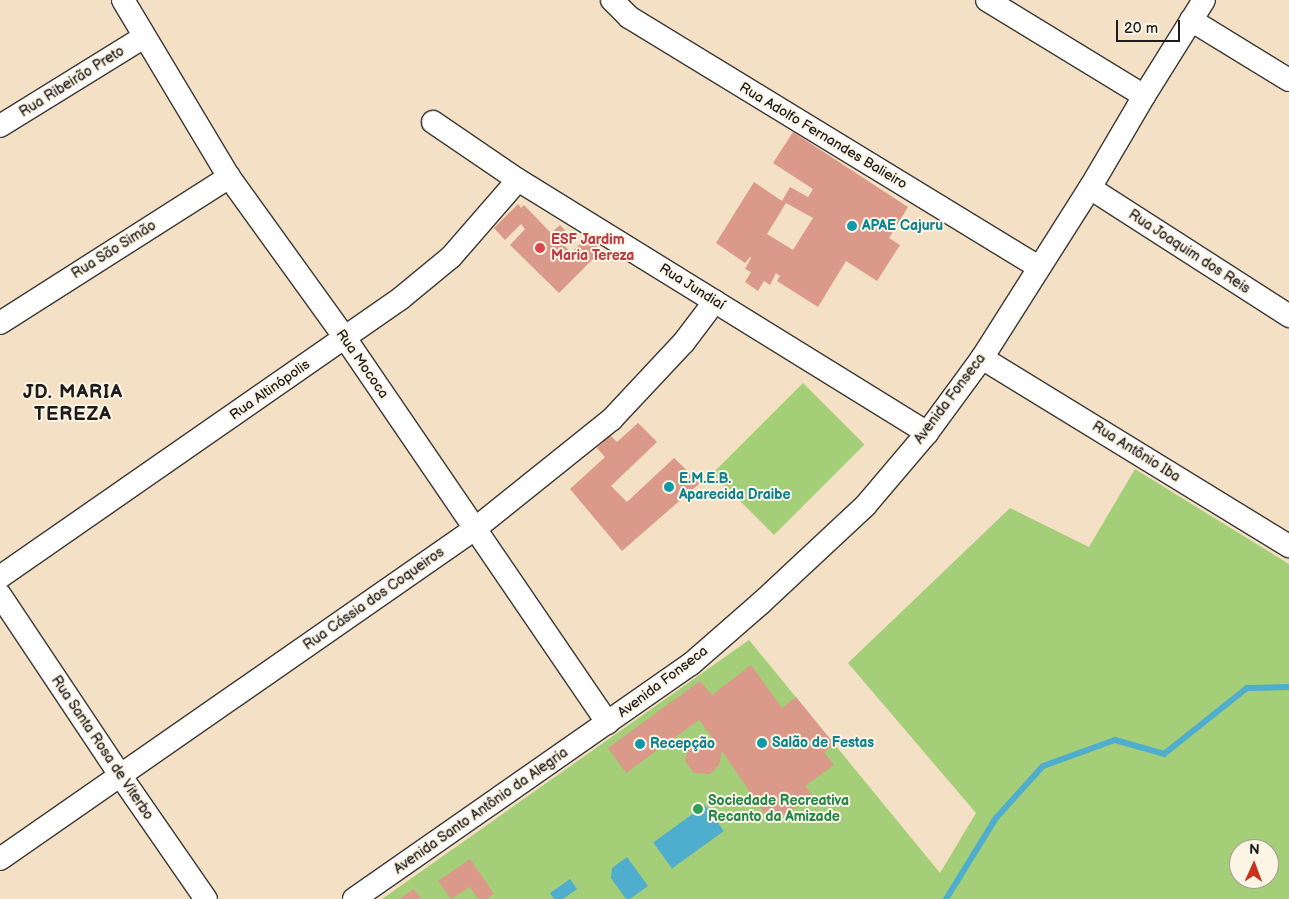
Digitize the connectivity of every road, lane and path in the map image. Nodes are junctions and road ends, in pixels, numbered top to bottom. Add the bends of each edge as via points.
1 (124, 0) edge
2 (612, 0) edge
3 (987, 0) edge
4 (1204, 0) edge
5 (1192, 20) junction
6 (144, 37) junction
7 (1289, 80) edge
8 (1144, 96) junction
9 (433, 122) dead end
10 (0, 126) edge
11 (229, 177) junction
12 (518, 180) junction
13 (1090, 188) junction
14 (1039, 267) junction
15 (715, 301) junction
16 (1289, 316) edge
17 (0, 322) edge
18 (345, 338) junction
19 (982, 358) junction
20 (927, 433) junction
21 (476, 528) junction
22 (1289, 546) edge
23 (0, 577) edge
24 (0, 596) edge
25 (608, 723) junction
26 (120, 775) junction
27 (0, 859) edge
28 (206, 899) edge
29 (354, 899) edge

1 - 6 street, Rua Mococa
2 - 14 street, Rua Adolfo Fernandes Balieiro via 629,17
3 - 8 street
4 - 5 street, Avenida Fonseca
5 - 7 street
5 - 8 street, Avenida Fonseca
6 - 10 street, Rua Ribeirão Preto
6 - 11 street, Rua Mococa
8 - 13 street, Avenida Fonseca
9 - 12 street, Rua Jundiaí
11 - 17 street, Rua São Simão
11 - 18 street, Rua Mococa
12 - 15 street, Rua Jundiaí
12 - 18 street, Rua Altinópolis via 451,257
13 - 14 street, Avenida Fonseca
13 - 16 street, Rua Joaquim dos Reis
14 - 19 street, Avenida Fonseca
15 - 20 street, Rua Jundiaí
15 - 21 street, Rua Cássia dos Coqueiros via 684,342 611,420
18 - 21 street, Rua Mococa
18 - 23 street, Rua Altinópolis
19 - 20 street, Avenida Fonseca
19 - 22 street, Rua Antônio Iba
20 - 25 street, Avenida Fonseca via 865,506 761,603 691,664
21 - 25 street, Rua Mococa
21 - 26 street, Rua Cássia dos Coqueiros
24 - 26 street, Rua Santa Rosa de Viterbo
25 - 29 street, Avenida Santo Antônio da Alegria
26 - 27 street, Rua Cássia dos Coqueiros
26 - 28 street, Rua Santa Rosa de Viterbo

